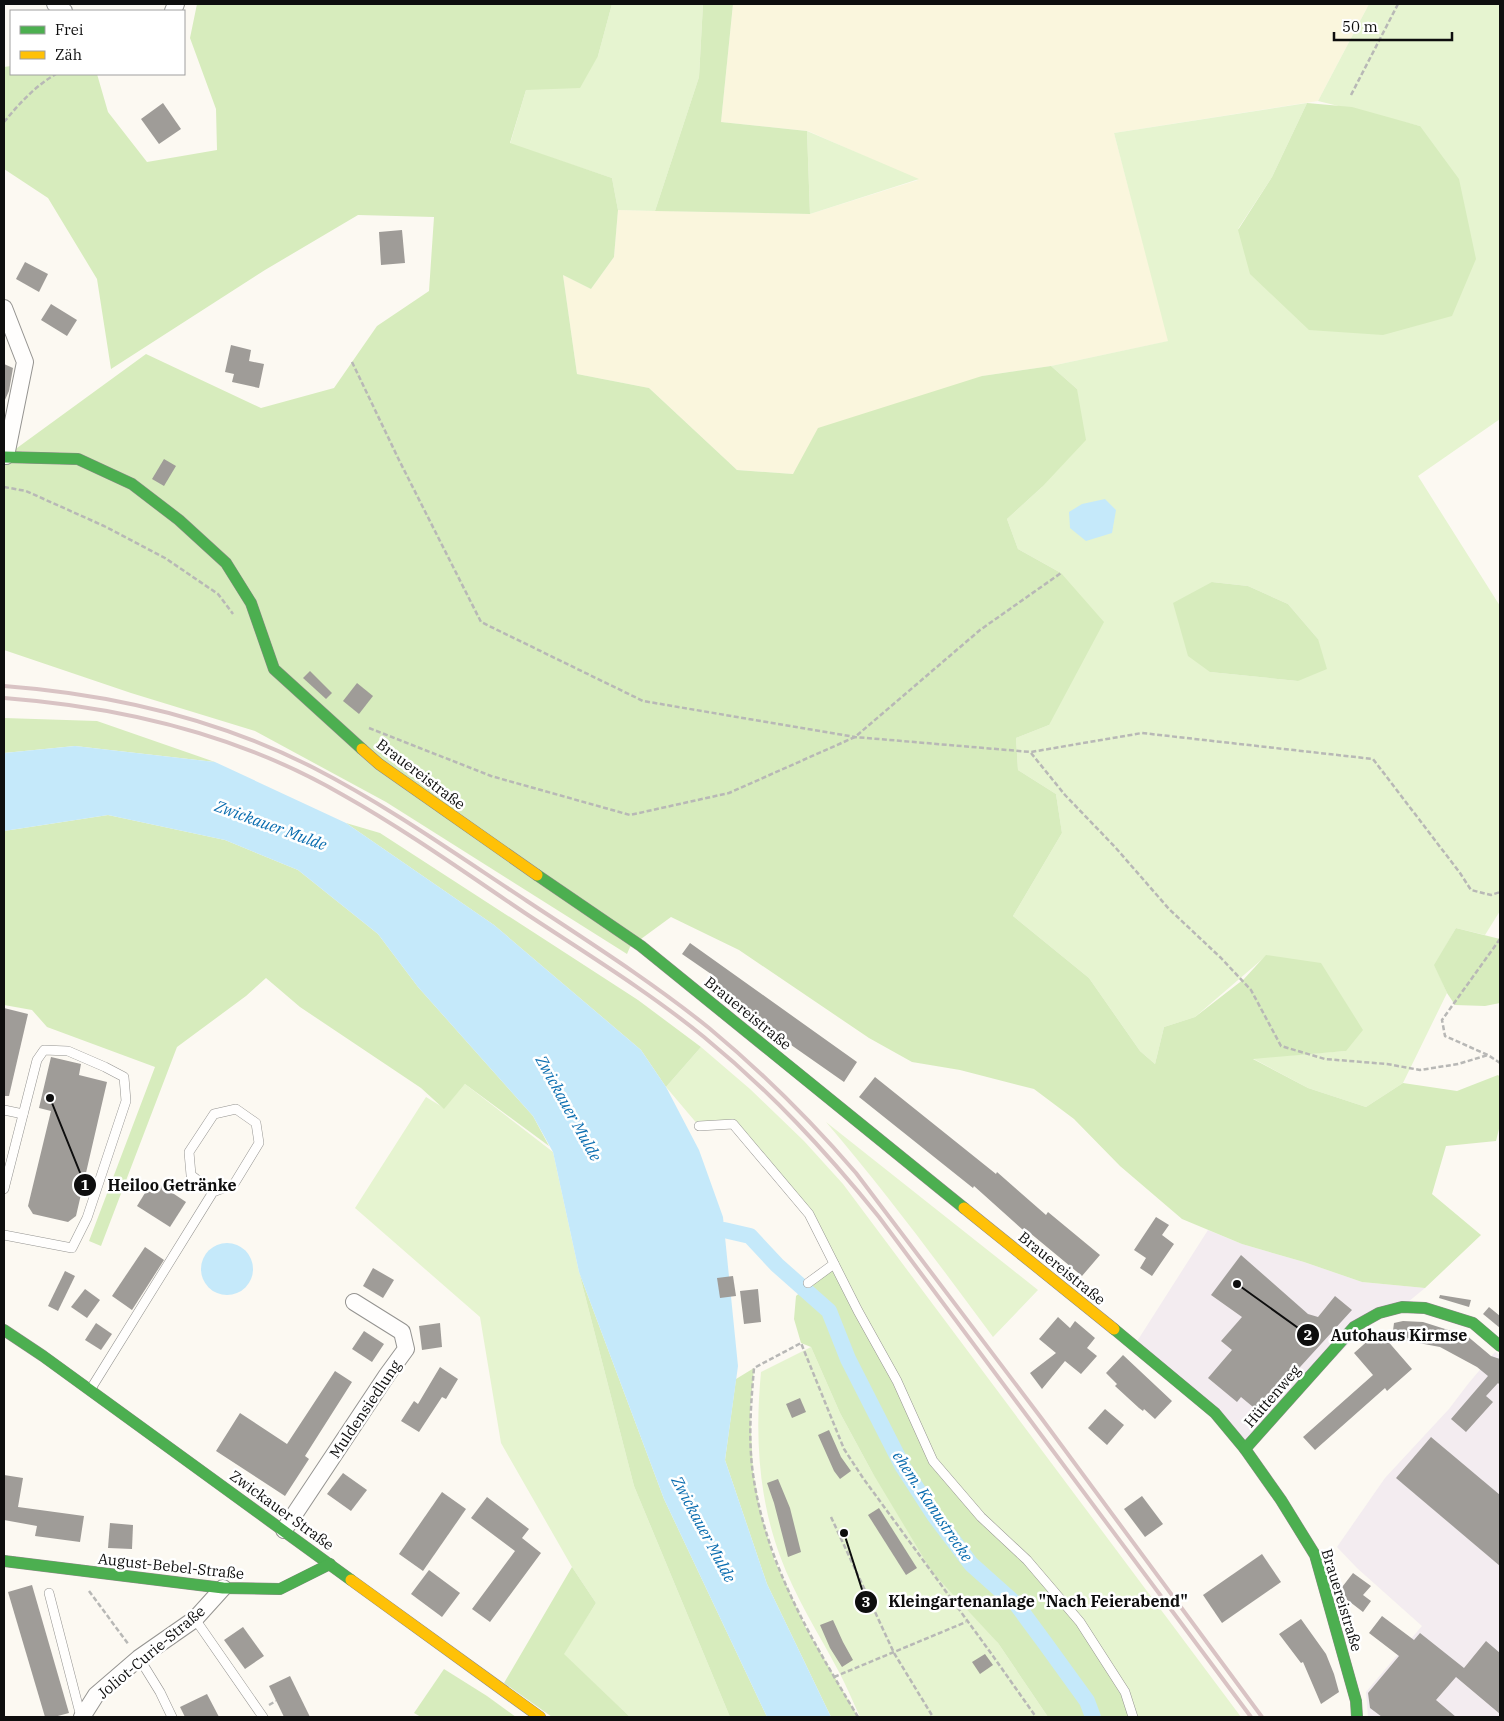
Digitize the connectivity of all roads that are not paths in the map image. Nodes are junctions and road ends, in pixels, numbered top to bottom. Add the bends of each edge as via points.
1 (5, 314) edge
2 (5, 456) edge
3 (4, 1110) edge
4 (23, 1114) junction
5 (699, 1126) dead end
6 (4, 1188) edge
7 (214, 1192) junction
8 (4, 1235) edge
9 (834, 1264) junction
10 (808, 1283) dead end
11 (354, 1302) dead end
12 (4, 1330) edge
13 (1500, 1346) edge
14 (90, 1390) junction
15 (1246, 1449) junction
16 (284, 1530) junction
17 (4, 1561) edge
18 (330, 1564) junction
19 (223, 1588) junction
20 (49, 1593) dead end
21 (194, 1618) junction
22 (139, 1658) junction
23 (82, 1717) edge
24 (172, 1717) edge
25 (263, 1717) edge
26 (540, 1717) edge
27 (1133, 1717) edge
28 (1358, 1717) edge

1 - 2 street via 24,362
2 - 15 street, Brauereistraße via 78,459 132,484 179,520 226,564 250,603 274,669 379,764 641,946 1195,1396 1215,1413
3 - 4 lane
4 - 6 lane
4 - 8 lane via 37,1060 44,1050 68,1051 124,1077 126,1101 86,1218 72,1248
5 - 9 lane via 733,1124 809,1214
7 - 7 lane via 234,1184 259,1143 256,1123 236,1109 214,1114 189,1152 191,1176
7 - 14 lane
9 - 10 lane
9 - 27 lane via 896,1381 933,1461 981,1517 1027,1560 1080,1622 1125,1692
11 - 16 street, Muldensiedlung via 402,1332 406,1349
12 - 14 street, Zwickauer Straße
13 - 15 street, Hüttenweg via 1473,1323 1425,1308 1402,1307 1379,1313 1354,1327
14 - 16 street, Zwickauer Straße
15 - 28 street, Brauereistraße via 1315,1555
16 - 18 street, Zwickauer Straße
17 - 19 street, August-Bebel-Straße
18 - 19 street, August-Bebel-Straße via 280,1589
18 - 26 street, Zwickauer Straße
19 - 21 street, Joliot-Curie-Straße
20 - 23 lane, Joliot-Curie-Straße
21 - 22 street, Joliot-Curie-Straße
21 - 25 lane
22 - 23 street, Joliot-Curie-Straße via 96,1695
22 - 24 lane

